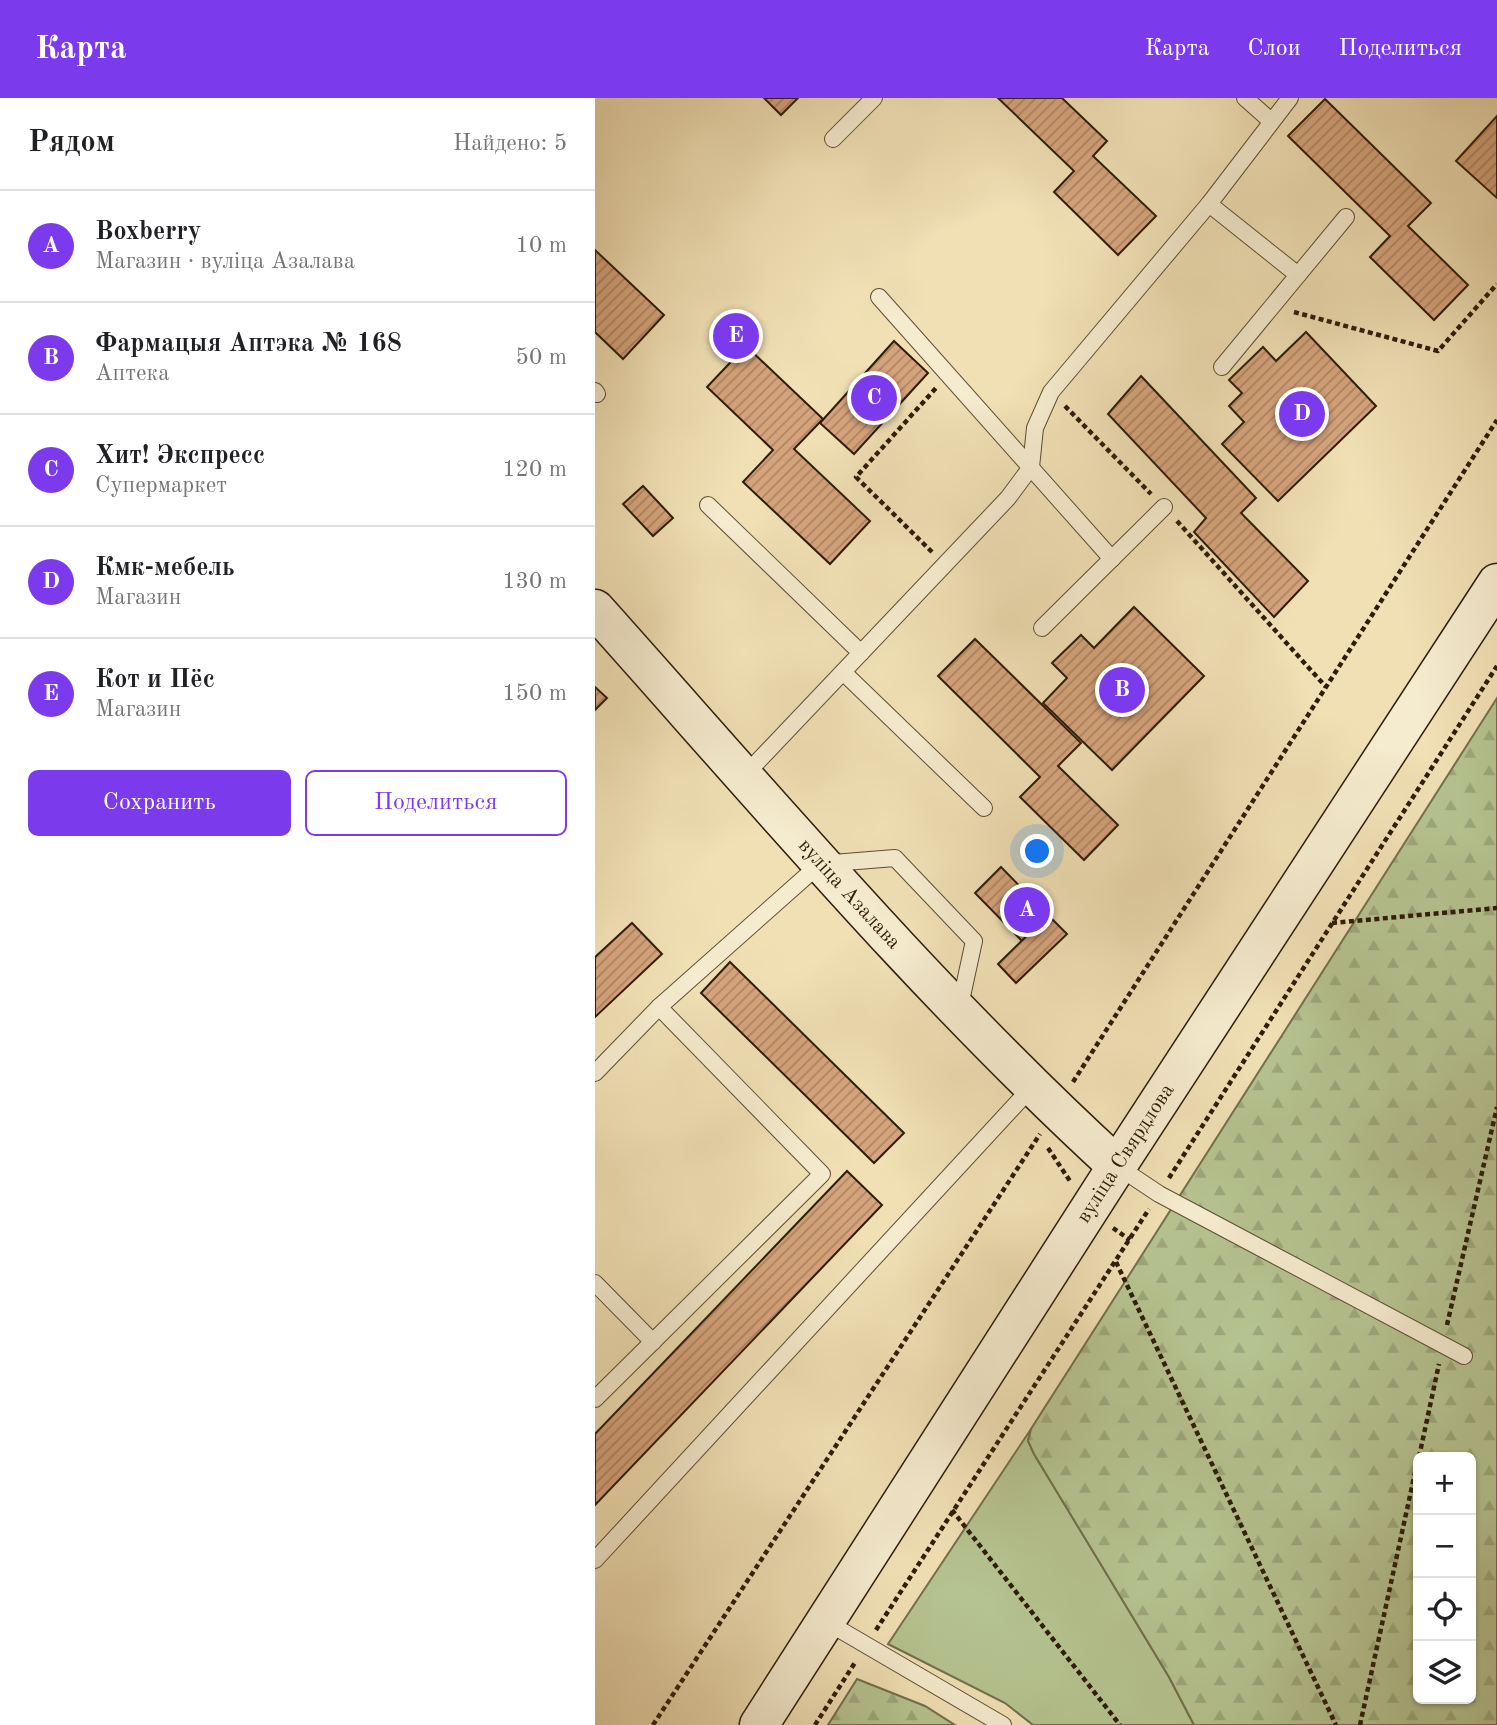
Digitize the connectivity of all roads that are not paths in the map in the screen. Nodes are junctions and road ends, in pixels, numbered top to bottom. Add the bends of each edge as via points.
1 (874, 98) edge
2 (1245, 98) edge
3 (1290, 98) edge
4 (1271, 121) junction
5 (833, 139) dead end
6 (1209, 204) junction
7 (1346, 218) dead end
8 (1298, 275) junction
9 (879, 297) dead end
10 (1222, 367) dead end
11 (1031, 467) junction
12 (708, 505) dead end
13 (1164, 507) road end
14 (1112, 559) junction
15 (1497, 583) edge
16 (595, 609) edge
17 (1042, 628) dead end
18 (861, 653) junction
19 (843, 672) junction
20 (744, 776) junction
21 (984, 808) dead end
22 (820, 864) junction
23 (659, 1007) junction
24 (959, 1012) junction
25 (595, 1073) edge
26 (1043, 1099) junction
27 (1117, 1167) junction
28 (595, 1283) edge
29 (653, 1342) junction
30 (1464, 1356) dead end
31 (595, 1399) edge
32 (595, 1560) edge
33 (825, 1621) junction
34 (759, 1725) edge
35 (1003, 1725) edge

1 - 5 lane
2 - 4 lane
3 - 4 lane
4 - 6 lane
6 - 8 lane
6 - 11 lane via 1051,392 1035,428
7 - 8 lane
8 - 10 lane
9 - 11 lane
11 - 14 lane
11 - 18 lane via 1008,498
12 - 18 lane
13 - 14 lane
14 - 17 lane
15 - 27 main road, вуліца Свярдлова
16 - 20 main road, вуліца Азалава
18 - 19 lane
19 - 20 lane
19 - 21 lane
20 - 22 main road, вуліца Азалава
22 - 23 lane
22 - 24 main road, вуліца Азалава
22 - 24 lane via 895,858 974,940
23 - 25 lane
23 - 29 lane via 822,1174
24 - 26 main road, вуліца Азалава
26 - 27 main road, вуліца Азалава
26 - 32 lane
27 - 30 lane via 1159,1194
27 - 33 main road, вуліца Свярдлова
28 - 29 lane
29 - 31 lane
33 - 34 main road, вуліца Свярдлова
33 - 35 lane

